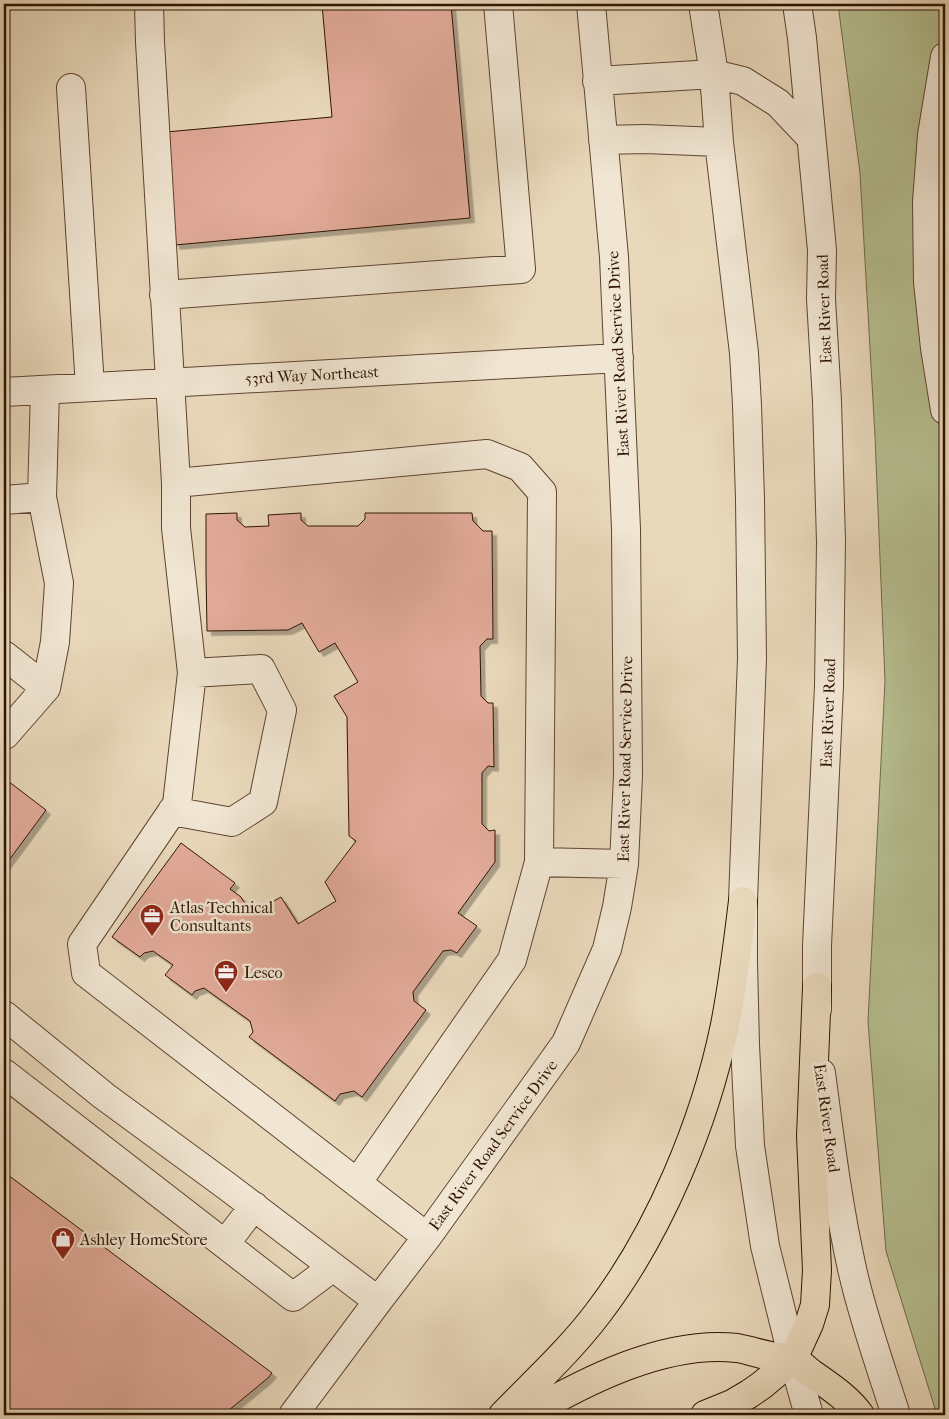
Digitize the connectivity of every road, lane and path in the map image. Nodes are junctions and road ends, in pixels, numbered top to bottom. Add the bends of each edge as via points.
1 (149, 4) edge
2 (498, 4) edge
3 (591, 4) edge
4 (703, 4) edge
5 (797, 4) edge
6 (945, 57) edge
7 (714, 74) junction
8 (597, 81) junction
9 (71, 88) dead end
10 (811, 138) junction
11 (603, 140) junction
12 (719, 142) junction
13 (164, 295) junction
14 (619, 358) junction
15 (169, 383) junction
16 (90, 387) junction
17 (46, 390) junction
18 (4, 392) edge
19 (945, 410) edge
20 (176, 482) junction
21 (42, 497) junction
22 (4, 500) edge
23 (4, 655) edge
24 (192, 673) junction
25 (46, 688) junction
26 (4, 735) edge
27 (172, 811) junction
28 (539, 862) junction
29 (624, 864) junction
30 (743, 902) junction
31 (816, 987) junction
32 (8, 1028) edge
33 (4, 1073) edge
34 (357, 1182) junction
35 (254, 1206) junction
36 (427, 1237) junction
37 (225, 1244) junction
38 (334, 1267) junction
39 (378, 1301) junction
40 (792, 1358) junction
41 (293, 1415) edge
42 (503, 1415) edge
43 (527, 1415) edge
44 (704, 1415) edge
45 (809, 1415) edge
46 (860, 1415) edge
47 (896, 1415) edge

1 - 13 street
2 - 13 street via 521,269
3 - 8 street, East River Road Service Drive
4 - 7 street
5 - 10 street, East River Road
6 - 19 street via 932,134 927,202 928,282
7 - 8 street
7 - 10 street via 743,81 778,103
7 - 12 street
8 - 11 street, East River Road Service Drive
9 - 16 street
10 - 31 street, East River Road via 822,250 821,299 831,542 829,686
11 - 12 street
11 - 14 street, East River Road Service Drive
12 - 30 street via 744,353 750,499 751,708
13 - 15 street
14 - 15 street, 53rd Way Northeast
14 - 29 street, East River Road Service Drive via 628,681
15 - 16 street, 53rd Way Northeast
15 - 20 street
16 - 17 street, 53rd Way Northeast
17 - 18 street, 53rd Way Northeast
17 - 21 street
20 - 24 street via 176,528
20 - 28 street via 487,454 520,467 542,492
21 - 22 street
21 - 25 street via 59,583 55,642
23 - 25 street
24 - 27 street via 177,804
24 - 27 street via 261,669 282,710 263,802 232,822
25 - 26 street
27 - 34 street via 82,944 86,973
28 - 29 street
28 - 34 street via 512,960
29 - 36 street, East River Road Service Drive via 607,949 566,1043
30 - 40 street via 748,1110 754,1179 765,1246
30 - 42 highway via 733,982 712,1078 672,1185 635,1258 599,1311
31 - 40 highway via 811,1136 817,1270 815,1305
31 - 47 street, East River Road via 820,1066 837,1190 859,1296
32 - 35 street
33 - 37 street
34 - 36 street
35 - 37 street
35 - 38 street
36 - 39 street, East River Road Service Drive
37 - 38 street via 294,1298
38 - 39 street
39 - 41 street, East River Road Service Drive
40 - 43 highway via 731,1348 706,1347 674,1352 616,1371
40 - 44 highway via 749,1394
40 - 45 street
40 - 46 highway via 841,1395

